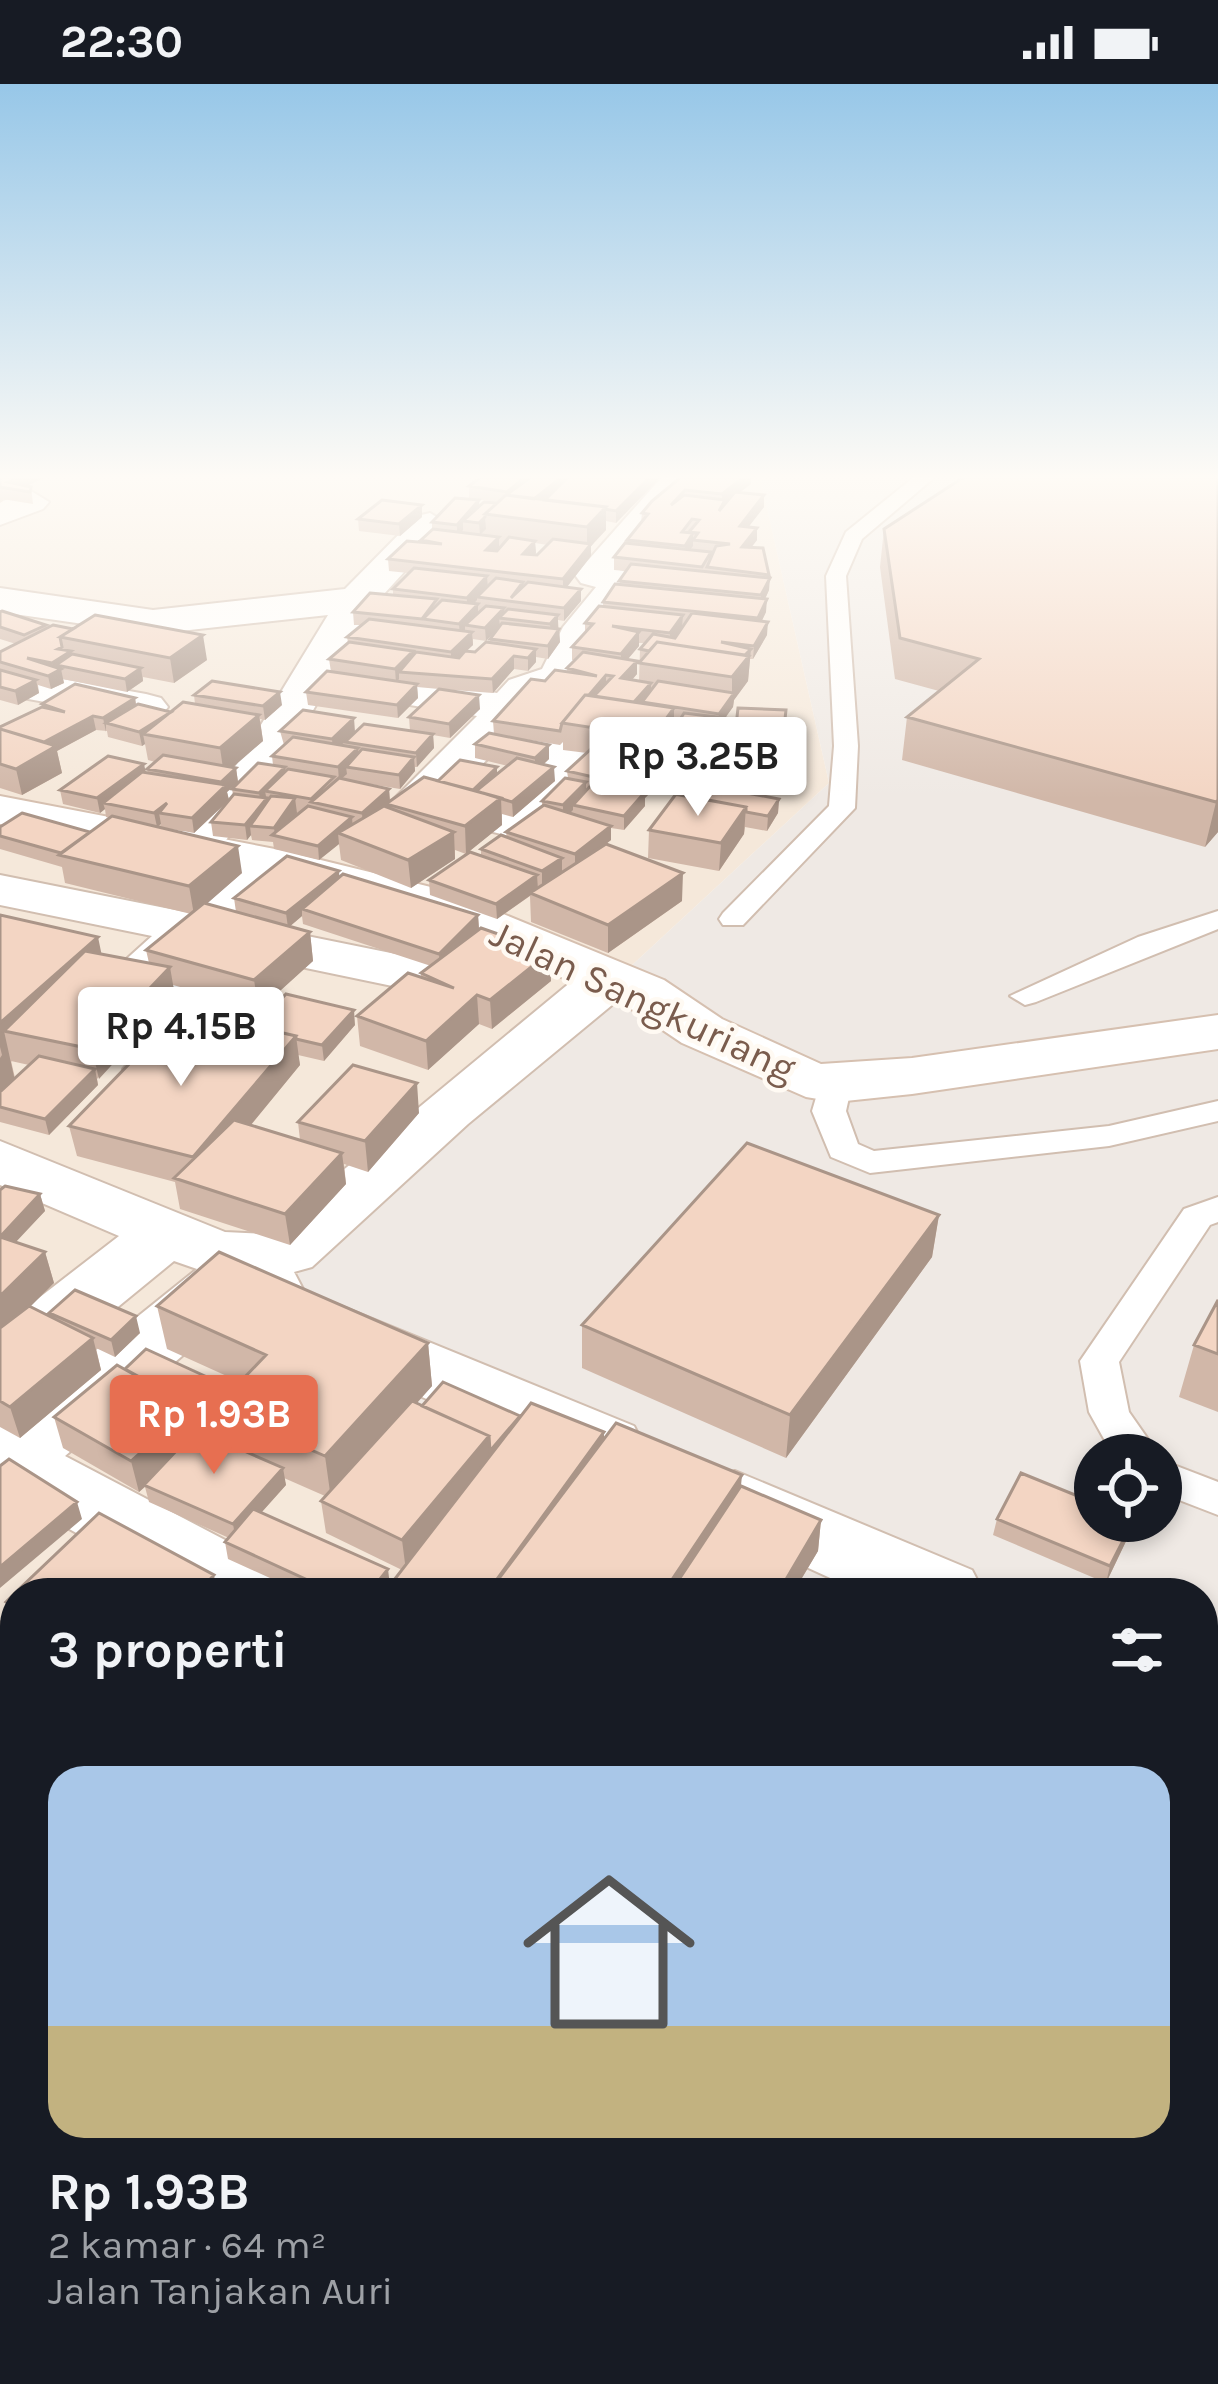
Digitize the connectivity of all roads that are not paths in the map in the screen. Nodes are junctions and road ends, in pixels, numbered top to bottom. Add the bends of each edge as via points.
1 (335, 584) edge
2 (354, 584) edge
3 (619, 584) edge
4 (836, 584) edge
5 (0, 600) edge
6 (311, 677) junction
7 (0, 681) edge
8 (74, 695) junction
9 (193, 715) edge
10 (237, 720) edge
11 (495, 723) junction
12 (18, 724) edge
13 (280, 725) junction
14 (256, 770) junction
15 (302, 778) edge
16 (372, 791) edge
17 (418, 799) junction
18 (0, 810) edge
19 (518, 823) junction
20 (193, 849) junction
21 (280, 865) junction
22 (0, 890) edge
23 (412, 898) junction
24 (733, 919) dead end
25 (1218, 920) edge
26 (200, 928) junction
27 (426, 976) edge
28 (610, 979) junction
29 (1025, 996) dead end
30 (1218, 1032) edge
31 (1154, 1045) junction
32 (1218, 1055) edge
33 (833, 1097) junction
34 (1218, 1111) edge
35 (61, 1151) edge
36 (1218, 1208) edge
37 (165, 1234) junction
38 (253, 1259) junction
39 (0, 1365) edge
40 (1118, 1434) edge
41 (5, 1458) edge
42 (1182, 1484) edge
43 (1218, 1499) edge
44 (856, 1575) edge
45 (225, 1578) edge

1 - 5 street via 153,622
2 - 6 street
3 - 11 street via 583,627 559,677 530,684
4 - 24 lane via 842,808
6 - 11 street
6 - 13 street
7 - 8 street
8 - 9 street
8 - 12 street
10 - 13 street
11 - 17 street
11 - 19 street via 581,758
13 - 14 street
14 - 15 street
14 - 20 street
16 - 17 street
17 - 19 street
18 - 20 street, Jalan Sangkuriang
19 - 23 street
20 - 21 street, Jalan Sangkuriang
21 - 23 street, Jalan Sangkuriang
21 - 26 street
22 - 26 street
23 - 28 street, Jalan Sangkuriang
25 - 29 lane
26 - 27 street
26 - 35 street via 138,973 210,1007
28 - 33 street, Jalan Sangkuriang
28 - 38 street via 288,1251
30 - 31 street, Jalan Sangkuriang
31 - 32 street, Jalan Sangkuriang
31 - 33 street, Jalan Sangkuriang
33 - 34 lane via 842,1150 870,1162 1109,1136
35 - 37 street
36 - 40 lane via 1197,1216 1099,1361 1103,1403
37 - 38 street
37 - 39 street
38 - 41 street
38 - 44 street via 279,1306
41 - 45 street
42 - 43 lane

